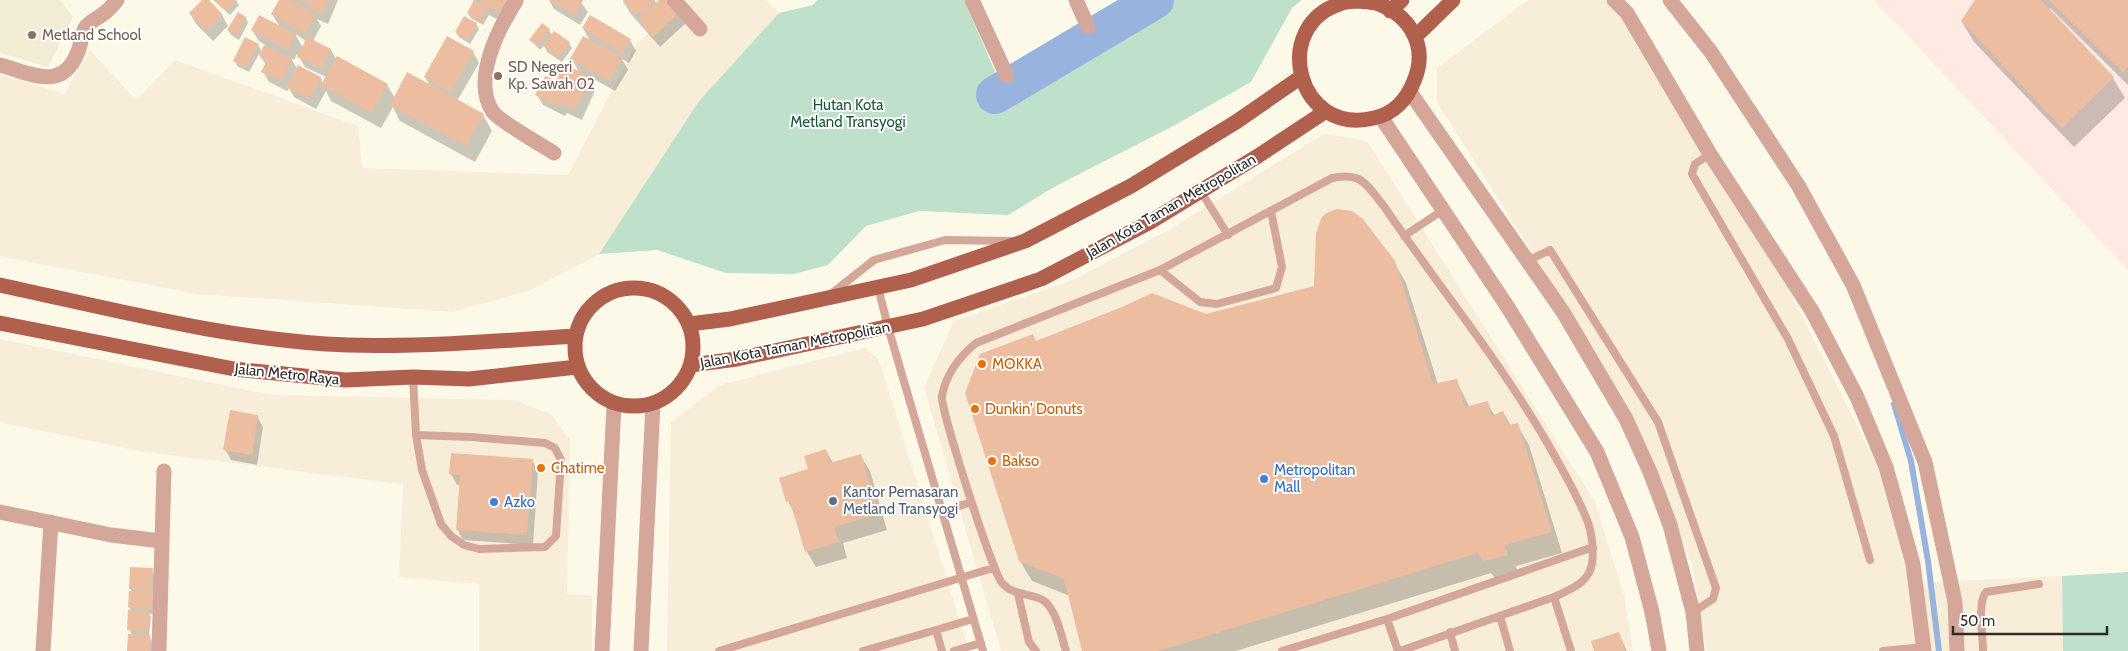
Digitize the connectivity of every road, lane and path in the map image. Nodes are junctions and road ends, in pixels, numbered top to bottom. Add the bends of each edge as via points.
1 (117, 0) edge
2 (516, 0) edge
3 (674, 0) edge
4 (972, 0) edge
5 (1076, 0) edge
6 (1402, 0) edge
7 (1453, 0) edge
8 (1614, 0) edge
9 (1670, 0) edge
10 (1390, 11) junction
11 (1088, 27) dead end
12 (700, 28) dead end
13 (1416, 36) junction
14 (0, 65) edge
15 (1007, 76) dead end
16 (1301, 77) junction
17 (1410, 92) junction
18 (1326, 111) junction
19 (1381, 117) junction
20 (554, 153) dead end
21 (1710, 154) junction
22 (1200, 190) junction
23 (1443, 210) junction
24 (1270, 211) junction
25 (1228, 235) junction
26 (1404, 236) junction
27 (1025, 241) junction
28 (1527, 261) junction
29 (1160, 270) junction
30 (0, 285) edge
31 (878, 286) junction
32 (826, 298) junction
33 (0, 323) edge
34 (689, 324) junction
35 (888, 326) junction
36 (575, 336) junction
37 (691, 365) junction
38 (578, 367) junction
39 (413, 377) junction
40 (614, 404) junction
41 (653, 404) junction
42 (416, 435) junction
43 (164, 471) dead end
44 (971, 502) junction
45 (0, 512) edge
46 (942, 512) junction
47 (51, 522) junction
48 (161, 541) junction
49 (1593, 547) junction
50 (1870, 560) dead end
51 (993, 568) junction
52 (962, 578) junction
53 (2039, 584) dead end
54 (1018, 594) junction
55 (1554, 598) junction
56 (1693, 612) junction
57 (1500, 616) junction
58 (973, 619) junction
59 (1387, 619) junction
60 (936, 630) junction
61 (1450, 632) junction
62 (982, 647) edge
63 (1924, 649) edge
64 (42, 651) edge
65 (159, 651) edge
66 (602, 651) edge
67 (640, 651) edge
68 (719, 651) edge
69 (863, 651) edge
70 (942, 651) edge
71 (954, 651) edge
72 (1036, 651) edge
73 (1066, 651) edge
74 (1284, 651) edge
75 (1399, 651) edge
76 (1455, 651) edge
77 (1510, 651) edge
78 (1572, 651) edge
79 (1659, 651) edge
80 (1697, 651) edge
81 (1883, 651) edge
82 (1957, 651) edge
83 (1983, 651) edge

1 - 14 street via 91,21 85,29 77,55 65,72 56,77 46,78
2 - 20 street via 492,47 487,66 488,100 494,114
3 - 12 street
4 - 15 street
5 - 11 street
6 - 10 main road
7 - 13 main road
8 - 21 street via 1627,13
9 - 82 street via 1710,52 1798,185 1853,285 1925,462 1955,602
10 - 13 main road via 1403,19
10 - 16 main road via 1379,4 1361,0 1342,3 1325,11 1312,23 1303,40 1299,58
13 - 17 main road via 1417,74
16 - 18 main road via 1306,90
16 - 27 main road via 1236,122 1131,186
17 - 19 main road via 1398,107
17 - 28 street
18 - 19 main road via 1344,119 1363,121
18 - 22 main road, Jalan Kota Taman Metropolitan
19 - 23 street
21 - 50 lane via 1695,164 1692,174 1788,339 1834,436
21 - 63 street via 1812,311 1857,397 1886,467 1913,564
22 - 25 lane
22 - 35 main road, Jalan Kota Taman Metropolitan via 1150,222 1041,279 923,319
23 - 26 lane
23 - 79 street via 1597,452 1632,537
24 - 25 lane
24 - 26 lane via 1332,178 1353,176 1361,178
24 - 29 lane via 1282,267 1276,288 1217,304 1200,302
25 - 29 lane
26 - 49 lane via 1519,396 1562,468 1588,521
27 - 31 main road via 911,280
27 - 32 lane via 945,240 874,260
28 - 56 street via 1563,312 1626,419 1670,525
28 - 56 lane via 1550,250 1658,422 1716,588 1713,599
29 - 44 lane via 976,343 961,356 949,373 941,398
30 - 36 main road via 239,334 347,344 468,343
31 - 32 main road
31 - 35 lane
32 - 34 main road via 730,319
33 - 39 main road, Jalan Metro Raya via 234,369 345,380
34 - 36 main road via 668,297 635,287 617,289 598,299 583,316
34 - 37 main road via 694,344
35 - 37 main road, Jalan Kota Taman Metropolitan via 737,360
35 - 46 lane
36 - 38 main road via 574,352
37 - 41 main road via 669,396
38 - 39 main road, Jalan Metro Raya via 469,379
38 - 40 main road via 592,389
39 - 42 lane
40 - 41 main road via 633,407
40 - 66 street
41 - 67 street
42 - 42 lane via 471,436 545,443 555,448 561,460 556,536 545,547 479,549 464,545 451,536 441,524 422,470
43 - 48 street
44 - 46 lane
44 - 51 lane
45 - 47 street
46 - 52 lane
47 - 48 street via 111,535
47 - 64 street
48 - 65 street
49 - 55 lane via 1588,575
49 - 59 lane
51 - 52 lane
51 - 54 lane via 1002,584
52 - 58 lane
52 - 68 lane
53 - 83 lane via 1986,592 1982,609
54 - 72 lane via 1029,642
54 - 73 lane via 1042,600 1052,610
55 - 57 lane
55 - 78 lane
56 - 80 street
57 - 61 lane
57 - 77 lane
58 - 60 lane
58 - 62 lane
59 - 74 lane
59 - 75 lane
60 - 69 lane
60 - 70 lane
61 - 75 lane
61 - 76 lane
62 - 71 lane
63 - 81 lane

